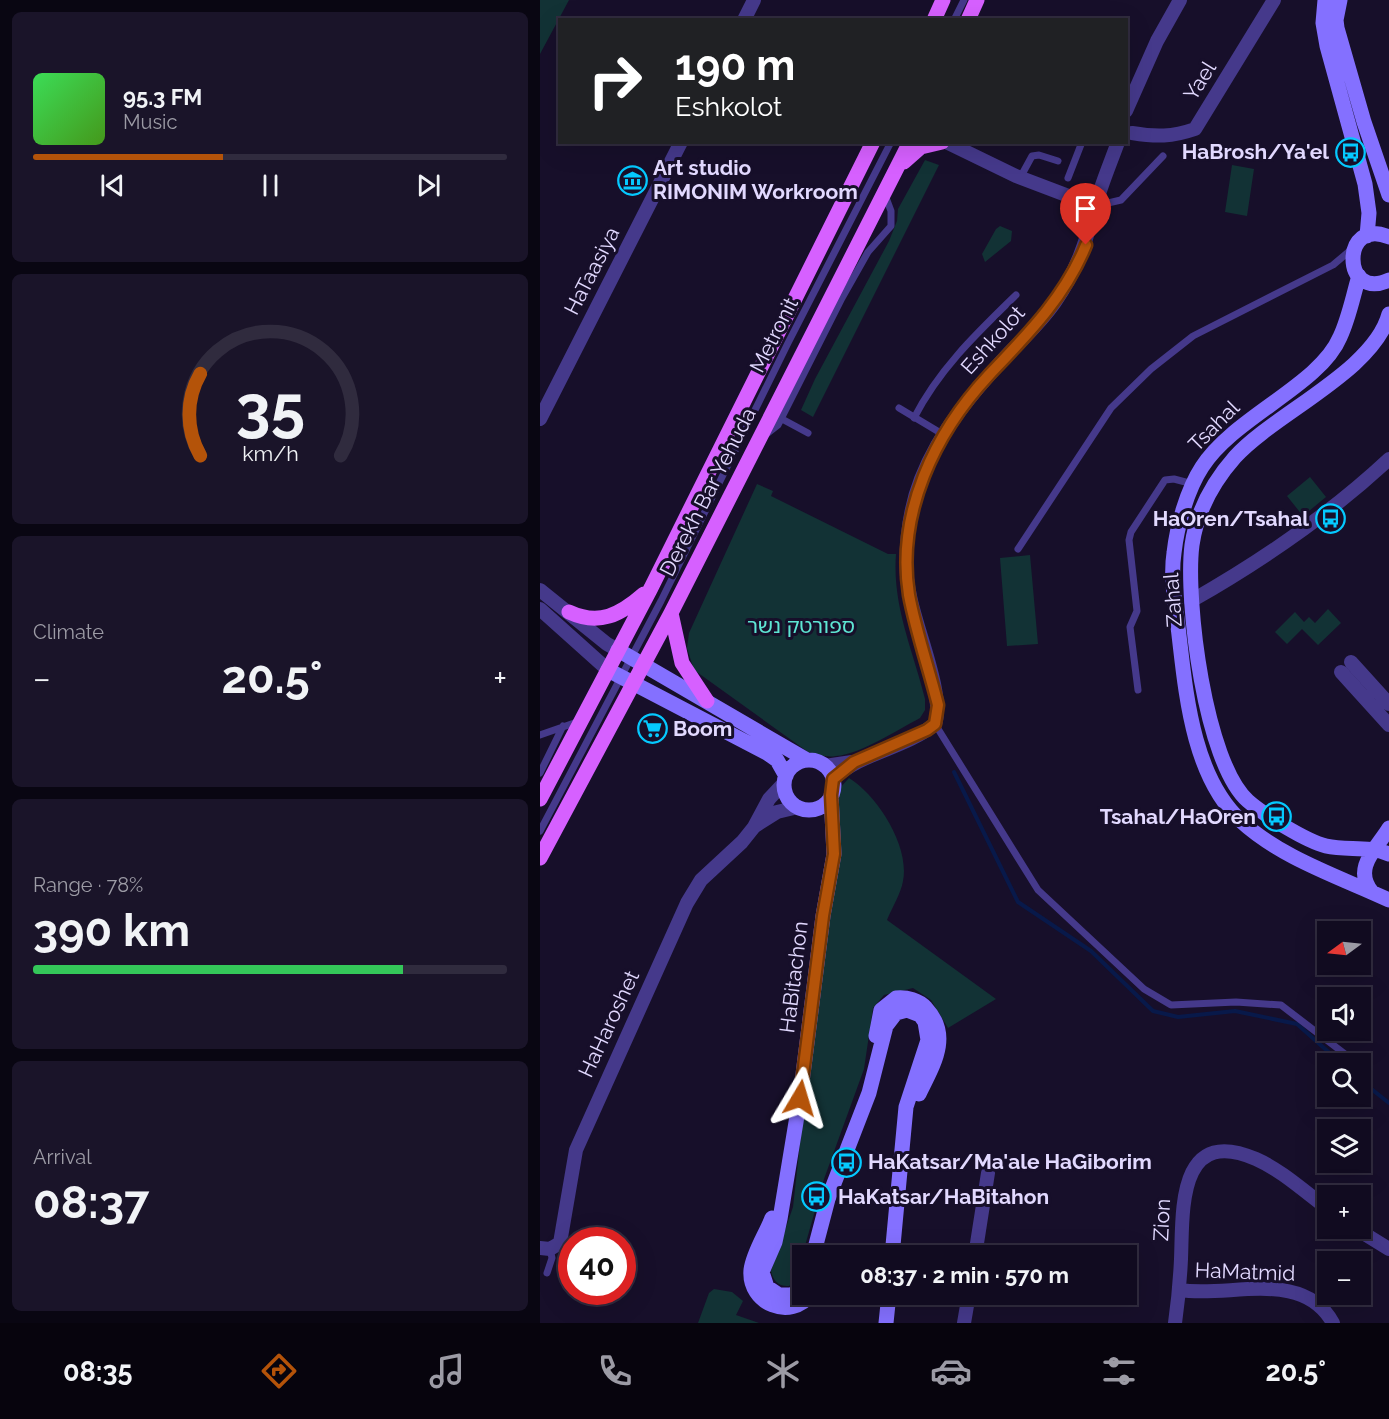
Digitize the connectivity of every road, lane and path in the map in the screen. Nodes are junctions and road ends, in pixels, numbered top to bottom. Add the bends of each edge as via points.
1 (754, 0) edge
2 (944, 0) edge
3 (964, 0) edge
4 (977, 0) edge
5 (1180, 0) edge
6 (1274, 0) edge
7 (1325, 0) edge
8 (1341, 0) edge
9 (745, 18) edge
10 (935, 18) edge
11 (955, 18) edge
12 (969, 18) edge
13 (1128, 106) edge
14 (1128, 130) edge
15 (680, 144) edge
16 (872, 144) edge
17 (890, 144) edge
18 (909, 144) edge
19 (935, 144) edge
20 (948, 144) edge
21 (1081, 144) edge
22 (1117, 144) edge
23 (1162, 156) dead end
24 (1058, 161) dead end
25 (894, 174) junction
26 (1020, 178) junction
27 (1068, 178) dead end
28 (884, 193) junction
29 (1389, 195) edge
30 (1095, 206) junction
31 (1389, 237) edge
32 (1362, 240) junction
33 (1351, 267) junction
34 (1389, 280) edge
35 (1016, 295) dead end
36 (1389, 314) edge
37 (899, 408) dead end
38 (914, 418) junction
39 (540, 419) edge
40 (782, 419) junction
41 (808, 433) dead end
42 (944, 435) junction
43 (759, 439) junction
44 (1389, 459) edge
45 (1193, 484) junction
46 (1018, 549) dead end
47 (651, 588) junction
48 (540, 590) edge
49 (1191, 601) junction
50 (540, 609) edge
51 (569, 612) junction
52 (671, 613) junction
53 (631, 657) junction
54 (621, 677) junction
55 (1138, 690) dead end
56 (707, 701) junction
57 (1389, 704) edge
58 (581, 720) junction
59 (935, 724) junction
60 (1389, 724) edge
61 (563, 726) junction
62 (540, 735) edge
63 (807, 760) junction
64 (540, 773) edge
65 (829, 773) junction
66 (785, 779) junction
67 (831, 795) junction
68 (540, 799) edge
69 (805, 808) junction
70 (754, 827) junction
71 (1389, 828) edge
72 (540, 831) edge
73 (833, 837) junction
74 (1374, 849) junction
75 (1389, 854) edge
76 (540, 858) edge
77 (1372, 892) junction
78 (1389, 900) edge
79 (1344, 1053) edge
80 (988, 1173) dead end
81 (1317, 1201) edge
82 (1371, 1238) edge
83 (815, 1245) edge
84 (893, 1245) edge
85 (977, 1245) edge
86 (545, 1248) edge
87 (1389, 1249) edge
88 (547, 1273) dead end
89 (1180, 1290) junction
90 (792, 1294) edge
91 (775, 1300) junction
92 (802, 1305) edge
93 (888, 1305) edge
94 (967, 1305) edge
95 (886, 1323) edge
96 (964, 1323) edge
97 (1175, 1323) edge
98 (1333, 1323) edge

1 - 9 street
2 - 10 main road
3 - 11 lane
4 - 12 main road
5 - 13 street
6 - 14 street, Yael via 1195,129 1157,137
7 - 32 main road, Tsahal via 1327,46 1368,202
8 - 29 main road via 1336,20 1340,38
15 - 39 street, HaTaasiya
16 - 47 main road, Derekh Bar Yehuda
17 - 53 lane, Metronit
18 - 25 main road, Derekh Bar Yehuda
19 - 25 main road via 921,147
20 - 26 street
21 - 27 lane
22 - 30 street, Eshkolot
23 - 30 lane via 1121,200
24 - 26 lane via 1032,156
25 - 28 main road, Derekh Bar Yehuda
26 - 30 street
28 - 40 lane via 891,211 891,226 868,252 842,298
28 - 43 main road, Derekh Bar Yehuda
30 - 42 street, Eshkolot via 1082,255 1059,296 979,387
31 - 32 main road via 1378,234
32 - 33 main road, Tsahal via 1352,255
33 - 34 main road via 1374,284
33 - 45 main road, Tsahal via 1340,338 1333,349 1294,386 1221,443
33 - 46 lane via 1193,336 1151,369 1111,408
35 - 38 lane via 939,376
36 - 49 main road, Zahal via 1386,326 1359,360 1250,443 1216,481 1205,499 1192,543
37 - 38 lane
38 - 42 lane
40 - 41 lane
40 - 43 lane via 773,431
42 - 59 street, Eshkolot via 921,479 914,504 908,569 909,595 938,705
43 - 52 main road, Derekh Bar Yehuda
44 - 49 street via 1336,507 1248,569
45 - 55 lane via 1174,478 1165,480 1131,532 1137,611 1130,627
45 - 77 main road, Tsahal via 1175,545 1173,577 1186,691 1202,755 1218,790 1239,820 1291,854
47 - 51 main road via 627,609 610,617 590,619
47 - 53 main road, Derekh Bar Yehuda
48 - 51 street
49 - 74 main road, Zahal via 1216,739 1228,771 1247,801 1327,846
50 - 54 street
51 - 53 street via 607,644
52 - 53 main road, Derekh Bar Yehuda
52 - 56 main road via 682,663
53 - 54 main road, Derekh Bar Yehuda
53 - 54 main road, Derekh Bar Yehuda
53 - 56 main road
54 - 58 main road, Derekh Bar Yehuda
54 - 66 main road via 767,753 777,760
54 - 72 lane
54 - 76 main road, Derekh Bar Yehuda
56 - 63 main road
57 - 60 street via 1346,667
58 - 61 lane
58 - 68 main road, Derekh Bar Yehuda
59 - 65 street via 919,736
59 - 79 lane via 1038,890 1144,989 1171,1005 1281,1005
61 - 62 lane
61 - 64 lane
63 - 65 main road
63 - 66 main road via 794,765
65 - 67 main road
66 - 69 main road via 789,800
66 - 70 street, HaHaroshet
67 - 69 main road via 823,805
67 - 73 main road, HaBitachon
69 - 70 street, HaHaroshet via 777,812
69 - 73 main road
70 - 86 street, HaHaroshet via 701,880 687,903 576,1150 560,1243
71 - 74 main road
73 - 91 main road, HaBitachon via 834,854 784,1194 751,1269 753,1285
74 - 75 main road, Zahal
74 - 77 main road via 1364,876
77 - 78 main road, Tsahal
80 - 85 street
81 - 89 street, Zion via 1256,1159 1226,1152 1212,1154 1192,1171 1182,1200
82 - 87 street
83 - 84 main road via 863,1113 878,1058 881,1010 890,1000 906,1004 920,1015 928,1040 909,1096
86 - 88 lane via 552,1258
89 - 97 street, Zion
89 - 98 street, HaMatmid via 1286,1290 1308,1296
90 - 91 main road
91 - 92 main road via 794,1308
93 - 95 main road
94 - 96 street

